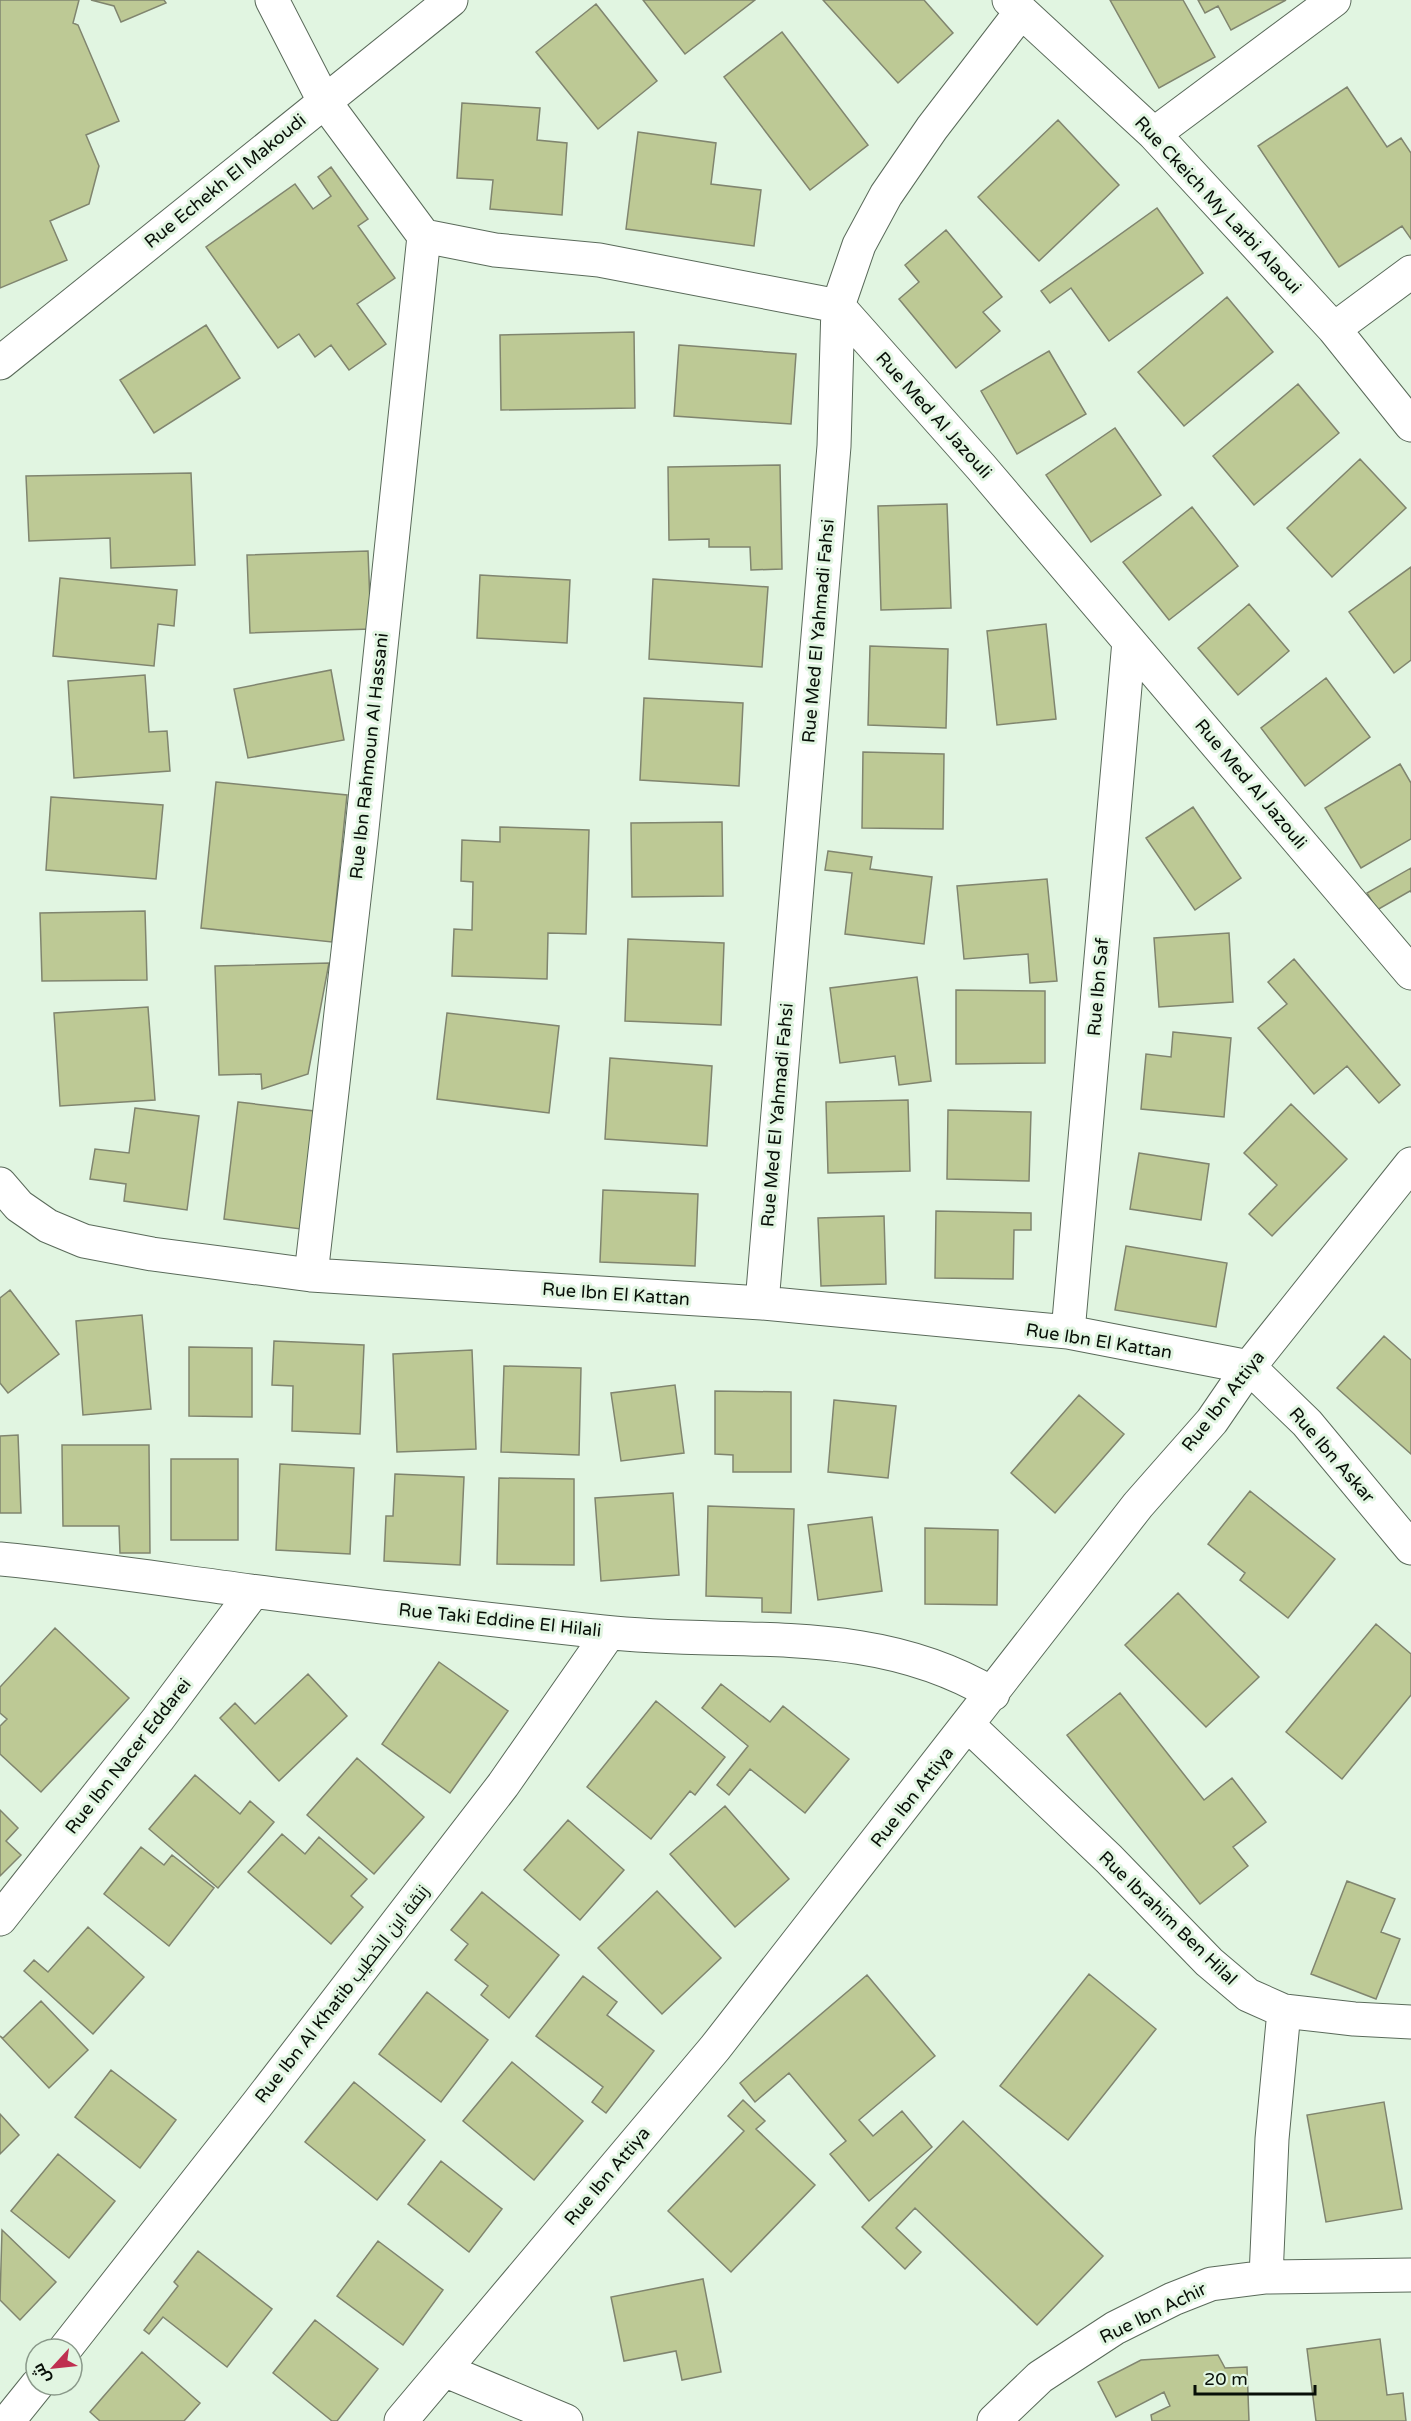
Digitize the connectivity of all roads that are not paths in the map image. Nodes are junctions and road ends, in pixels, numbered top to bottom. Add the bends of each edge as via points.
1 (273, 0) edge
2 (451, 0) edge
3 (1334, 0) edge
4 (1015, 6) edge
5 (324, 101) junction
6 (1154, 134) junction
7 (424, 237) junction
8 (1411, 272) edge
9 (838, 306) junction
10 (1334, 329) junction
11 (0, 363) edge
12 (1411, 425) edge
13 (1129, 641) junction
14 (1411, 973) edge
15 (1411, 1164) edge
16 (0, 1184) edge
17 (311, 1275) junction
18 (762, 1303) junction
19 (1068, 1332) junction
20 (1249, 1367) junction
21 (1411, 1548) edge
22 (0, 1559) edge
23 (253, 1592) junction
24 (609, 1633) junction
25 (993, 1694) junction
26 (968, 1725) junction
27 (0, 1919) edge
28 (1284, 2010) junction
29 (1411, 2022) edge
30 (1411, 2275) edge
31 (1266, 2277) junction
32 (74, 2337) edge
33 (444, 2370) junction
34 (27, 2397) edge
35 (8, 2421) edge
36 (401, 2421) edge
37 (566, 2421) edge
38 (994, 2421) edge

1 - 5 street
2 - 5 street, Rue Echekh El Makoudi
3 - 6 street
4 - 6 street, Rue Ckeich My Larbi Alaoui
4 - 9 street, Rue Med El Yahmadi Fahsi via 886,195 859,245
5 - 7 street
5 - 11 street, Rue Echekh El Makoudi
6 - 10 street, Rue Ckeich My Larbi Alaoui
7 - 9 street via 495,250 599,261
7 - 17 street, Rue Ibn Rahmoun Al Hassani
8 - 10 street
9 - 13 street, Rue Med Al Jazouli
9 - 18 street, Rue Med El Yahmadi Fahsi via 834,446
10 - 12 street, Rue Ckeich My Larbi Alaoui
13 - 14 street, Rue Med Al Jazouli
13 - 19 street, Rue Ibn Saf
15 - 20 street, Rue Ibn Attiya
16 - 17 street, Rue Ibn El Kattan via 19,1206 48,1226 84,1241
17 - 18 street, Rue Ibn El Kattan
18 - 19 street, Rue Ibn El Kattan
19 - 20 street, Rue Ibn El Kattan
20 - 21 street, Rue Ibn Askar via 1307,1423
20 - 25 street, Rue Ibn Attiya via 1212,1421 1138,1505
22 - 23 street, Rue Taki Eddine El Hilali
23 - 24 street, Rue Taki Eddine El Hilali
23 - 27 street, Rue Ibn Nacer Eddarei
24 - 25 street, Rue Taki Eddine El Hilali via 838,1643 937,1666
24 - 32 street, Rue Ibn Al Khatib زنقة ابن الخطيب via 496,1794
25 - 26 street, Rue Ibn Attiya
26 - 28 street, Rue Ibrahim Ben Hilal via 1209,1962 1248,1995
26 - 33 street, Rue Ibn Attiya via 715,2048
28 - 29 street, Rue Ibrahim Ben Hilal
28 - 31 street via 1272,2139
30 - 31 street, Rue Ibn Achir
31 - 38 street, Rue Ibn Achir via 1211,2284 1115,2328 1040,2376
33 - 36 street, Rue Ibn Attiya
33 - 37 street
34 - 35 street

